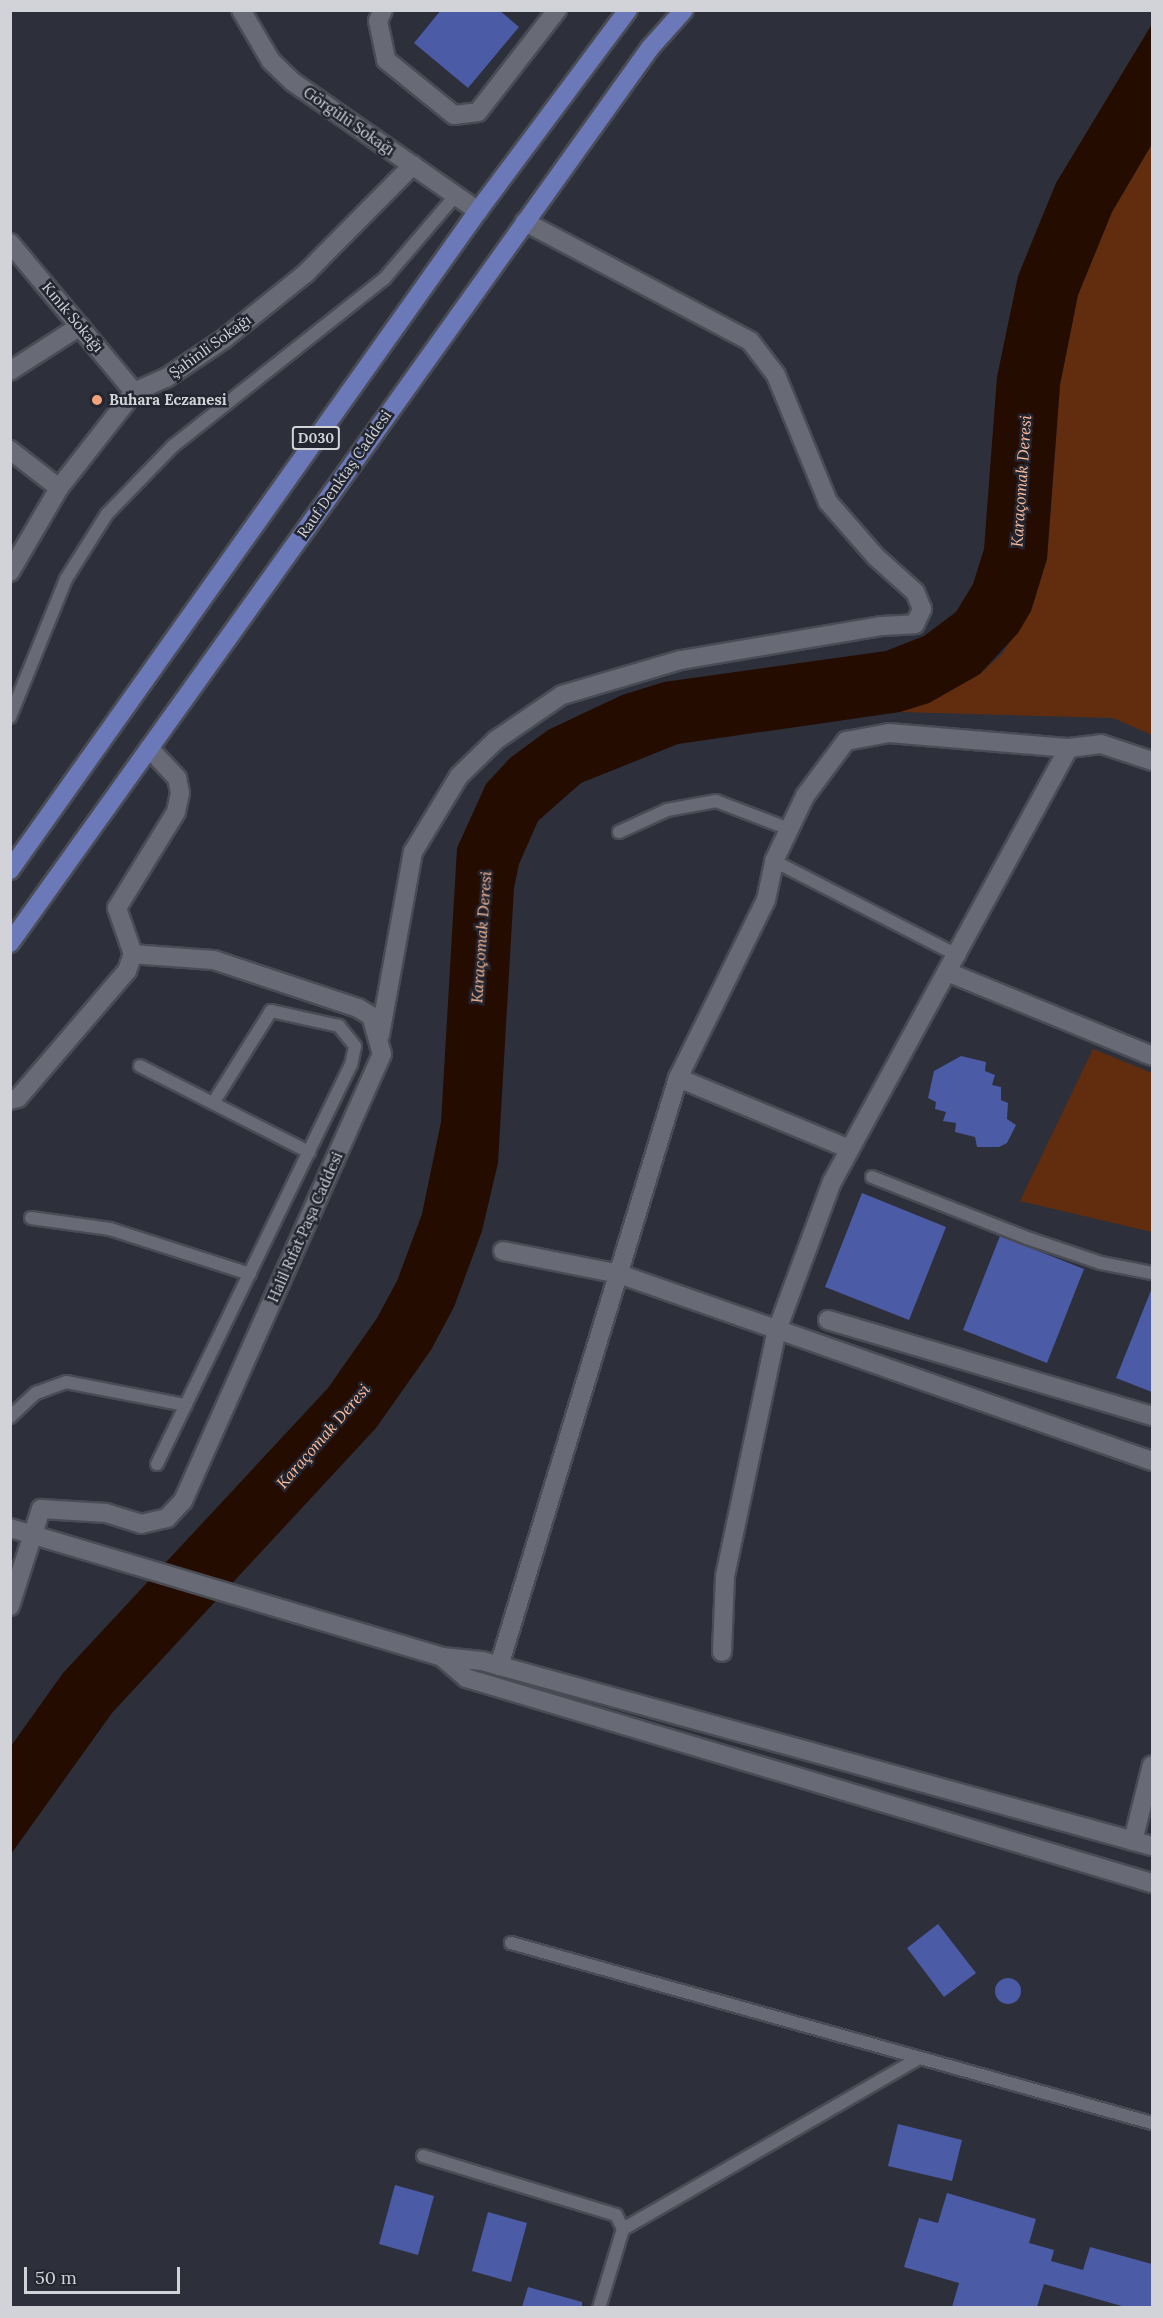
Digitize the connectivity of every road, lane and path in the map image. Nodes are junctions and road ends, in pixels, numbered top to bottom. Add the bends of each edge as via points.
1 (241, 10) edge
2 (383, 10) edge
3 (557, 10) edge
4 (628, 10) edge
5 (684, 10) edge
6 (413, 165) junction
7 (456, 195) junction
8 (477, 211) junction
9 (525, 222) junction
10 (10, 243) edge
11 (80, 326) junction
12 (10, 371) edge
13 (134, 392) junction
14 (10, 450) edge
15 (58, 488) junction
16 (10, 572) edge
17 (10, 717) edge
18 (149, 748) junction
19 (1069, 748) junction
20 (1152, 761) edge
21 (789, 829) junction
22 (619, 832) dead end
23 (774, 861) junction
24 (10, 870) edge
25 (11, 941) edge
26 (133, 954) junction
27 (959, 956) junction
28 (950, 973) junction
29 (380, 1035) junction
30 (1152, 1056) edge
31 (140, 1066) dead end
32 (678, 1078) junction
33 (10, 1100) edge
34 (213, 1103) junction
35 (849, 1149) junction
36 (309, 1152) junction
37 (872, 1177) dead end
38 (31, 1218) dead end
39 (503, 1251) dead end
40 (1152, 1273) edge
41 (250, 1274) junction
42 (619, 1274) junction
43 (828, 1320) dead end
44 (776, 1333) junction
45 (186, 1405) junction
46 (1152, 1416) edge
47 (10, 1417) edge
48 (1152, 1461) edge
49 (157, 1464) dead end
50 (10, 1528) edge
51 (32, 1533) junction
52 (10, 1606) edge
53 (722, 1652) dead end
54 (442, 1657) junction
55 (499, 1666) junction
56 (1152, 1765) edge
57 (1133, 1840) junction
58 (1152, 1846) edge
59 (1152, 1883) edge
60 (511, 1943) dead end
61 (919, 2058) junction
62 (1152, 2123) edge
63 (423, 2156) dead end
64 (623, 2229) junction
65 (599, 2307) edge

1 - 6 street, Görgülü Sokağı via 271,61 292,82
2 - 3 street via 378,21 386,60 454,115 478,112
4 - 8 main road, D030
5 - 9 main road, Rauf Denktaş Caddesi via 650,48
6 - 7 street, Görgülü Sokağı
6 - 13 street, Şahinli Sokağı via 306,273 224,339 166,378
7 - 8 street, Görgülü Sokağı
7 - 17 lane via 384,279 173,446 107,514 66,579
8 - 24 main road, D030
9 - 18 main road, Rauf Denktaş Caddesi
9 - 29 street via 750,341 776,375 828,502 876,556 915,592 922,609 915,624 882,626 681,660 562,695 496,740 459,776 413,852
10 - 11 street, Kınık Sokağı
11 - 12 street
11 - 13 street, Kınık Sokağı
13 - 15 street, Şahinli Sokağı
14 - 15 street
15 - 16 street, Şahinli Sokağı
18 - 25 main road, Rauf Denktaş Caddesi
18 - 26 street via 177,778 180,793 176,812 126,886 117,908
19 - 20 street via 1101,744
19 - 21 street via 889,733 846,741 806,796
19 - 27 street
21 - 22 lane via 716,801 667,810
21 - 23 street
23 - 27 lane
23 - 32 street via 766,900
26 - 29 street via 225,964 358,1008 371,1016
26 - 33 street via 127,971 18,1098
27 - 28 street
28 - 30 street
28 - 35 street
29 - 51 street, Halil Rıfat Paşa Caddesi via 382,1054 183,1501 167,1518 141,1524 106,1513 42,1509
31 - 34 lane, Halil Rıfat Paşa Caddesi
32 - 35 street
32 - 42 street
34 - 36 lane, Halil Rıfat Paşa Caddesi
34 - 36 lane, Halil Rıfat Paşa Caddesi via 271,1011 339,1026 355,1046 351,1065
35 - 44 street
36 - 41 lane, Halil Rıfat Paşa Caddesi
37 - 40 lane via 1048,1245 1101,1263
38 - 41 lane, Halil Rıfat Paşa Caddesi via 110,1229
39 - 42 street
41 - 45 lane, Halil Rıfat Paşa Caddesi
42 - 44 street
42 - 55 street
43 - 46 street
44 - 48 street
44 - 53 street via 724,1576
45 - 47 lane via 66,1382 36,1393
45 - 49 lane, Halil Rıfat Paşa Caddesi
50 - 51 street
51 - 52 street via 29,1558
51 - 54 street
54 - 55 street
54 - 59 street via 466,1678
55 - 57 street
56 - 57 street
57 - 58 street
60 - 61 lane
61 - 62 lane
61 - 64 lane
63 - 64 lane via 616,2215
64 - 65 lane

